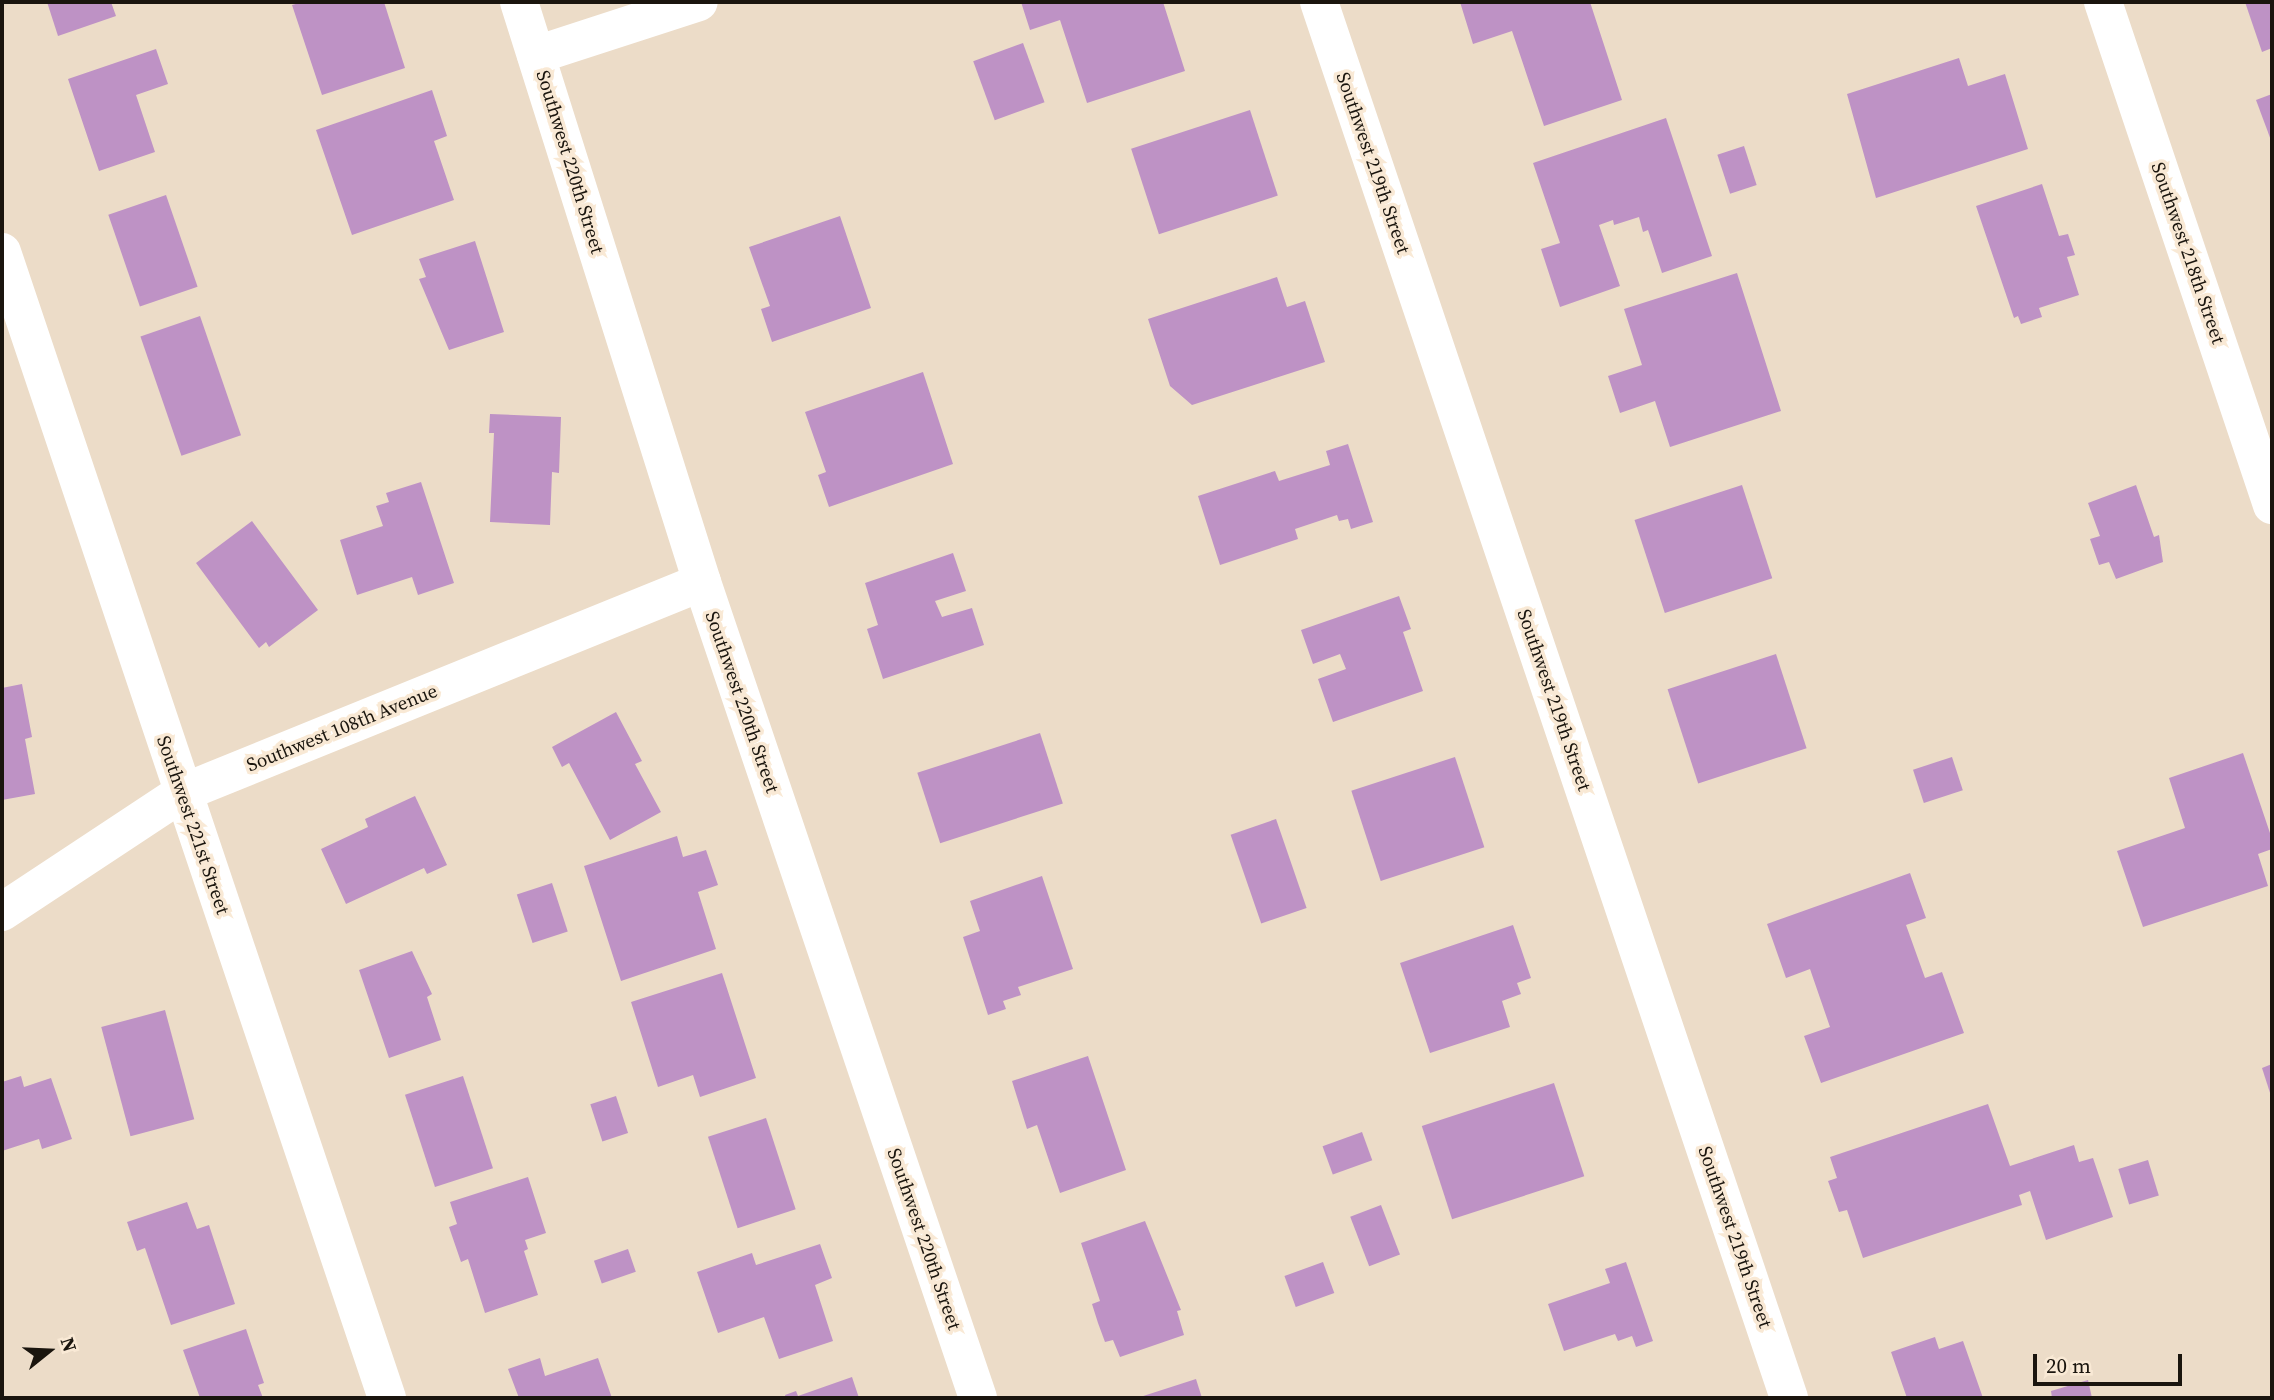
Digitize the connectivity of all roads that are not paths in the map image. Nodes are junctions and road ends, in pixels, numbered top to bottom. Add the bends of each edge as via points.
1 (519, 2) edge
2 (699, 2) edge
3 (1319, 2) edge
4 (2103, 2) edge
5 (536, 55) junction
6 (2, 251) edge
7 (2272, 505) edge
8 (702, 582) junction
9 (182, 793) junction
10 (2, 912) edge
11 (387, 1398) edge
12 (978, 1398) edge
13 (1789, 1398) edge

1 - 5 street, Southwest 220th Street
2 - 5 street
3 - 13 street, Southwest 219th Street
4 - 7 street, Southwest 218th Street
5 - 8 street, Southwest 220th Street
6 - 9 street, Southwest 221st Street
8 - 9 street, Southwest 108th Avenue
8 - 12 street, Southwest 220th Street
9 - 10 street, Southwest 108th Avenue
9 - 11 street, Southwest 221st Street

